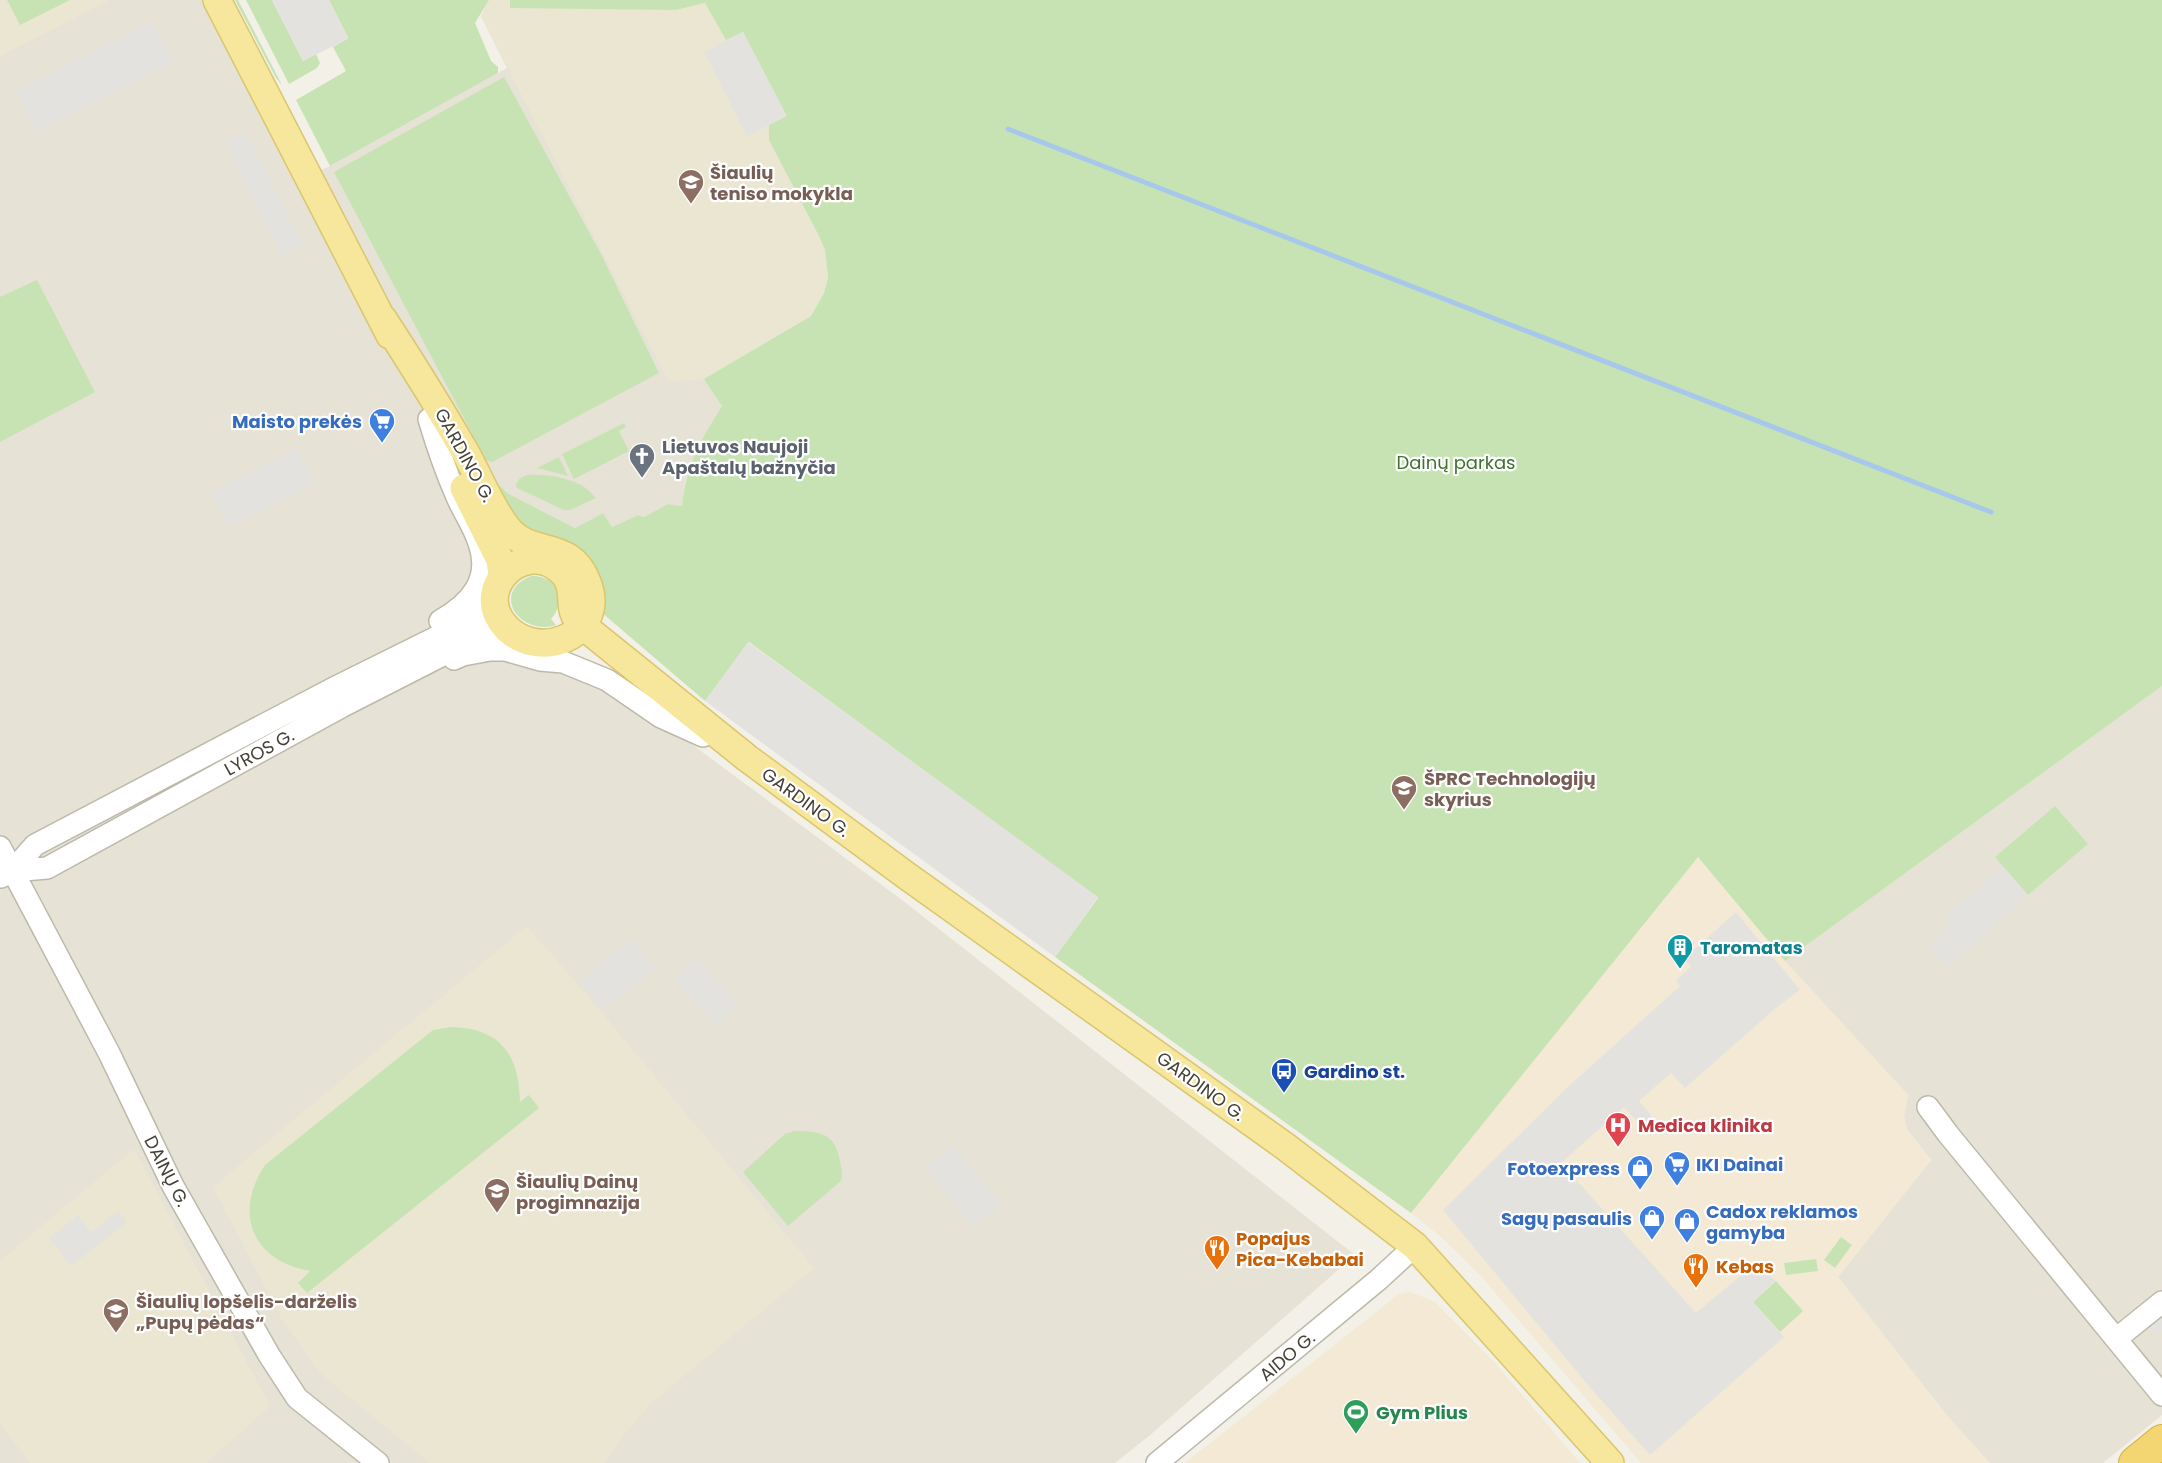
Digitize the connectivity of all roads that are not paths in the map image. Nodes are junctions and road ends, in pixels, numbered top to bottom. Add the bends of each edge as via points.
1 (217, 0) edge
2 (383, 319) junction
3 (429, 419) junction
4 (502, 574) junction
5 (494, 603) junction
6 (586, 615) junction
7 (506, 627) junction
8 (553, 643) junction
9 (336, 698) junction
10 (703, 736) junction
11 (747, 759) junction
12 (0, 847) edge
13 (6, 874) edge
14 (1928, 1107) dead end
15 (1415, 1246) junction
16 (2162, 1302) edge
17 (2116, 1339) junction
18 (2162, 1395) edge
19 (378, 1463) edge
20 (1157, 1463) edge
21 (1610, 1463) edge

1 - 2 main road, GARDINO G.
2 - 3 main road, GARDINO G.
2 - 6 main road, GARDINO G. via 427,386 509,529 529,544 560,551 580,567 587,582
3 - 4 main road, GARDINO G. via 501,560
3 - 9 street via 442,463 481,549 478,586 460,609 356,670
4 - 5 main road
4 - 6 main road via 523,562 542,561 558,568 573,590 573,613
5 - 7 main road
5 - 9 street, LYROS G.
6 - 8 main road via 566,639
6 - 11 main road via 602,624 722,727
7 - 8 main road, GARDINO G. via 531,642
7 - 9 street, LYROS G.
8 - 10 main road, GARDINO G. via 591,654
9 - 10 street via 464,655 505,650 588,671 661,717
9 - 13 street, LYROS G. via 34,845
10 - 11 main road, GARDINO G.
11 - 15 main road, GARDINO G. via 1258,1126
12 - 13 street, DAINŲ G.
13 - 19 street, DAINŲ G. via 109,1053 173,1186 269,1355 297,1398
14 - 17 street
15 - 20 street, AIDO G.
15 - 21 main road, GARDINO G.
16 - 17 street
17 - 18 street

